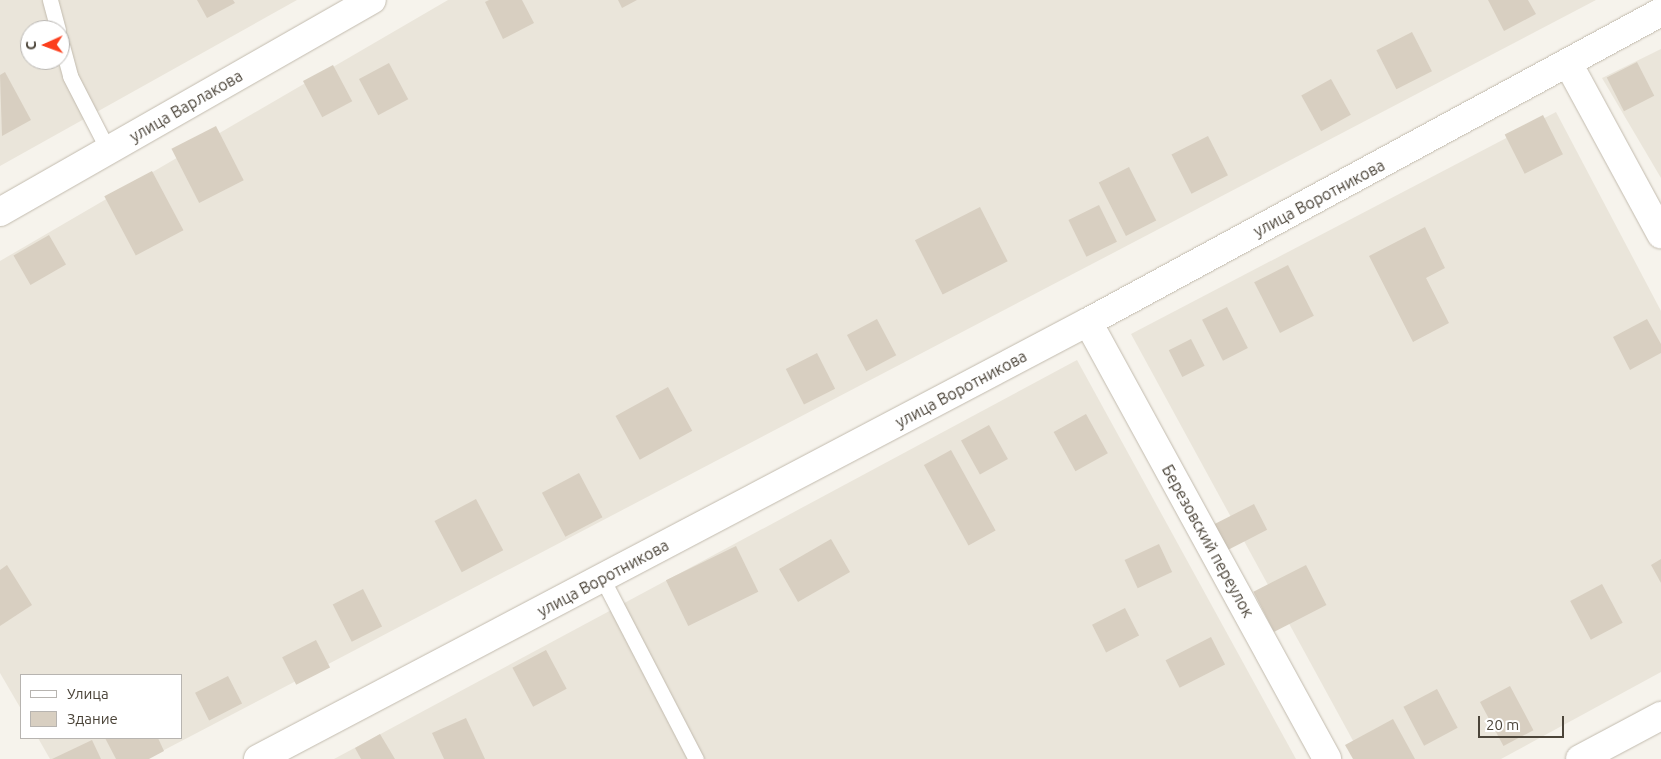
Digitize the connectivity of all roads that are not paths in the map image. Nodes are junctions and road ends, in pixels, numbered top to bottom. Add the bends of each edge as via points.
1 (50, 0) edge
2 (372, 0) edge
3 (1661, 12) edge
4 (55, 20) edge
5 (1568, 64) junction
6 (68, 70) edge
7 (108, 150) junction
8 (0, 212) edge
9 (1661, 234) edge
10 (1088, 322) junction
11 (602, 578) junction
12 (1661, 716) edge
13 (258, 759) edge
14 (696, 759) edge
15 (1327, 759) edge
16 (1580, 759) edge

1 - 4 lane
2 - 7 street, улица Варлакова
3 - 5 street, улица Воротникова
5 - 9 street
5 - 10 street, улица Воротникова
6 - 7 lane
7 - 8 street, улица Варлакова
10 - 11 street, улица Воротникова
10 - 15 street, Березовский переулок
11 - 13 street, улица Воротникова
11 - 14 lane
12 - 16 street

